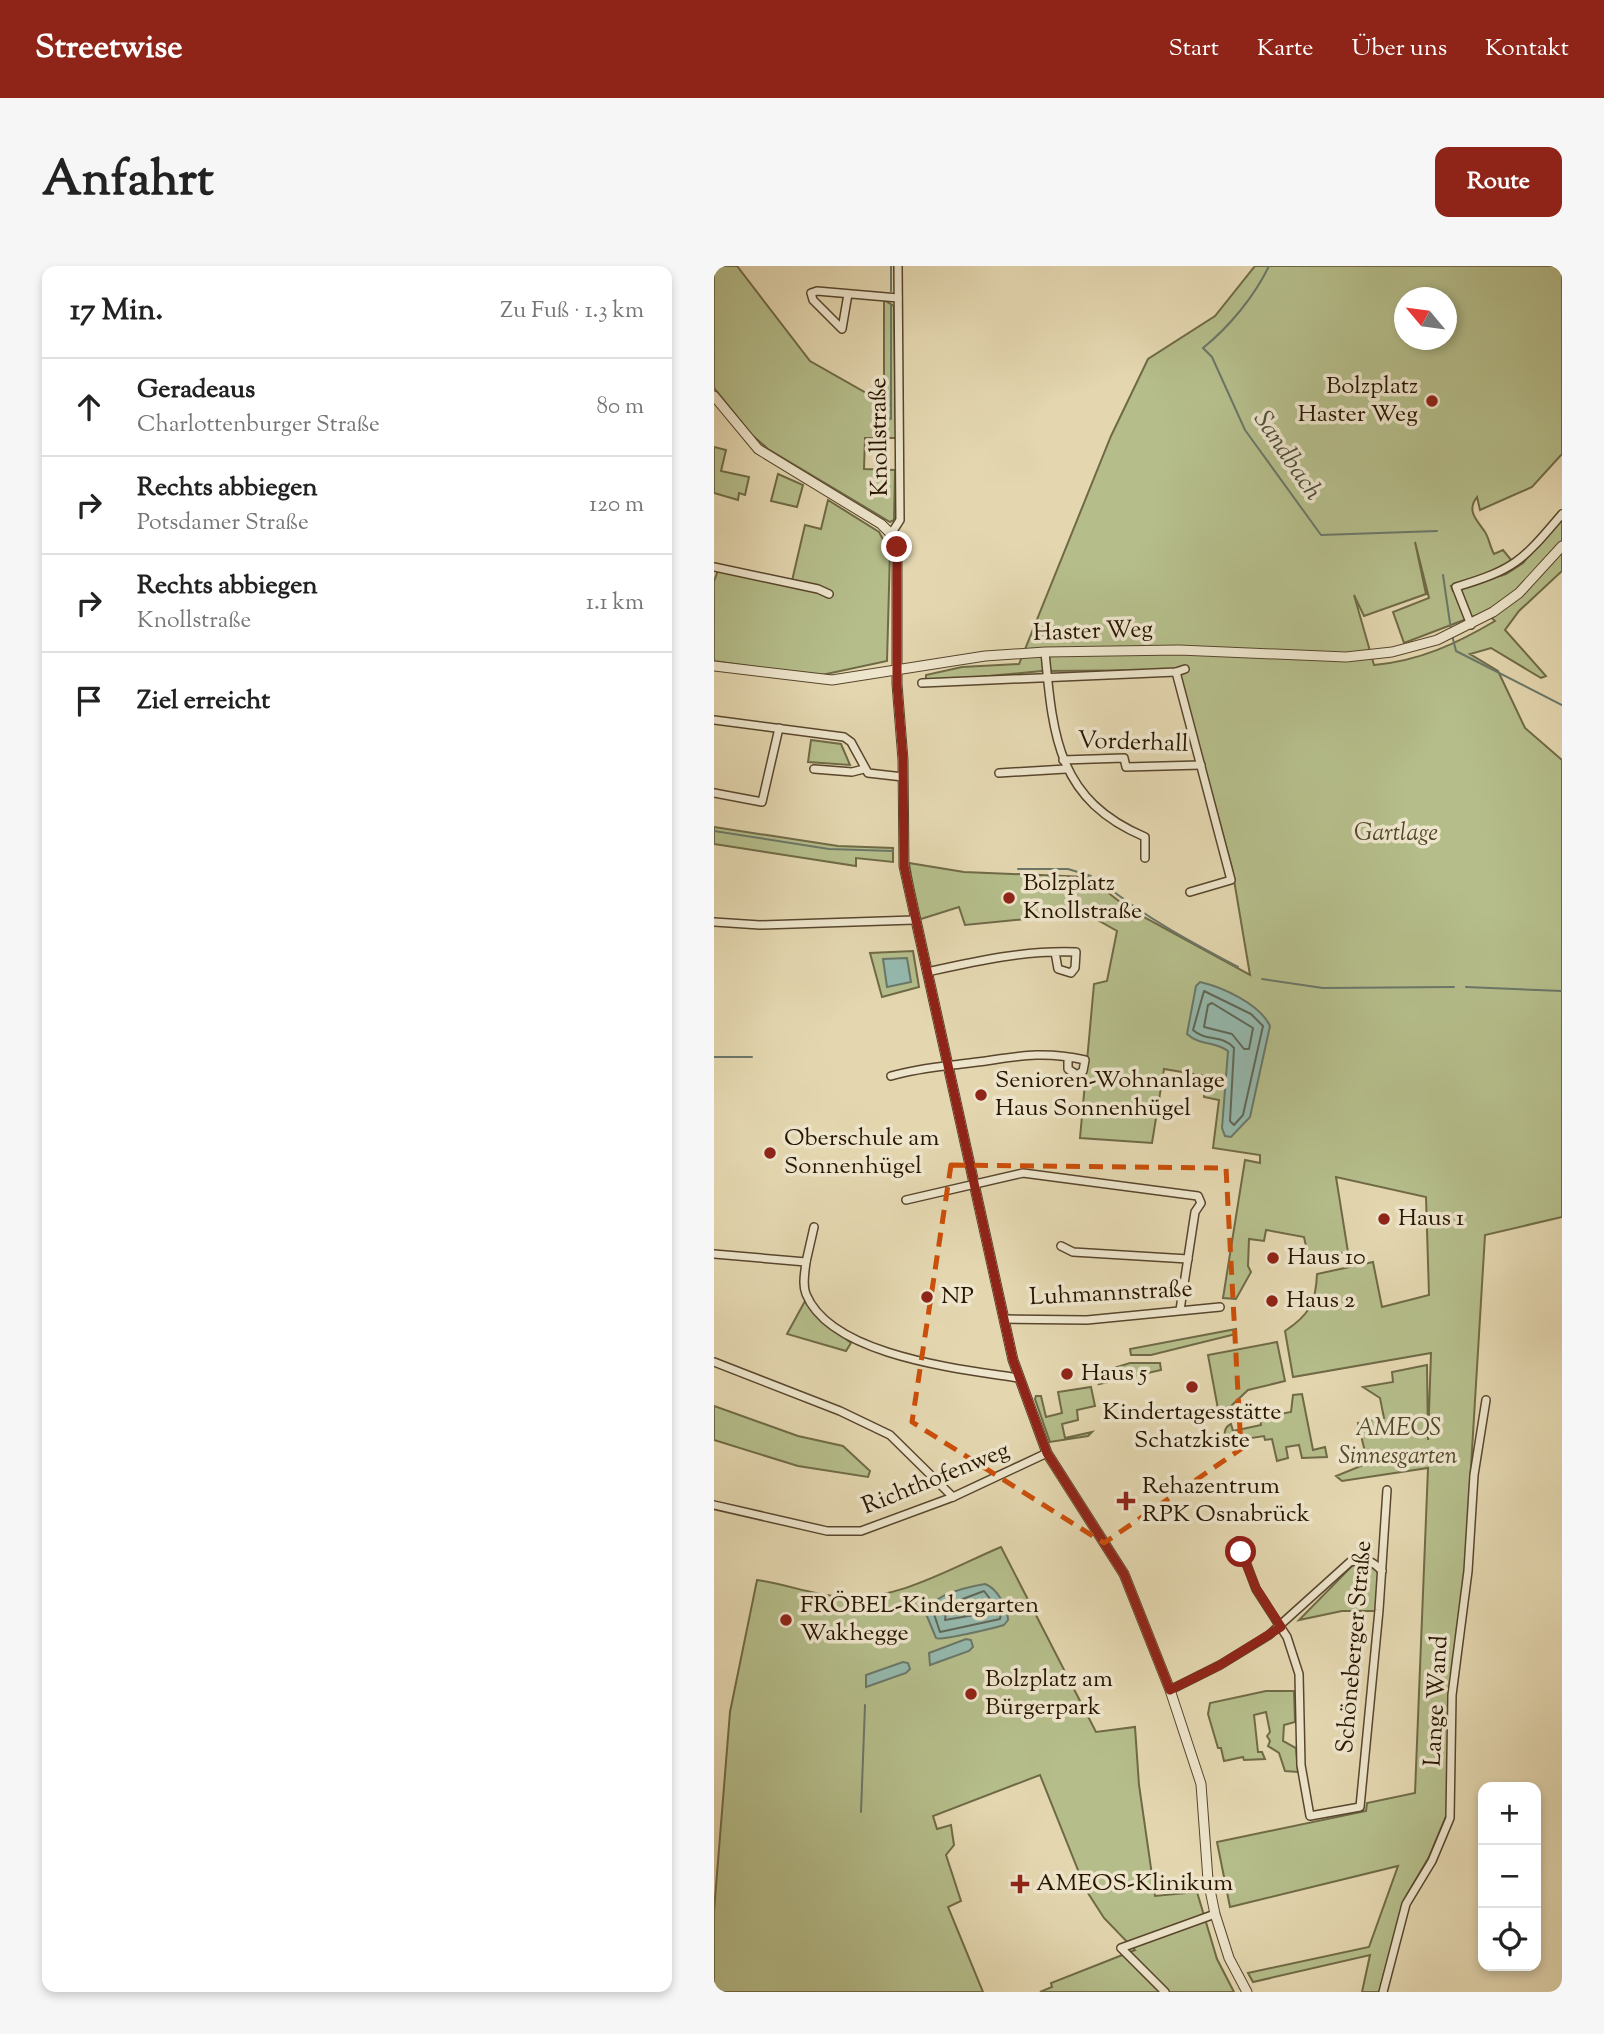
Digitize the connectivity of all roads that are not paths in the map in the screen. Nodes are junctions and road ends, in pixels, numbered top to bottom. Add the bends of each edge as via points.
1 (898, 266) edge
2 (848, 294) junction
3 (898, 298) junction
4 (714, 396) edge
5 (1562, 514) edge
6 (891, 534) junction
7 (1562, 546) edge
8 (714, 567) edge
9 (829, 594) dead end
10 (1471, 625) junction
11 (1045, 652) junction
12 (714, 666) edge
13 (1185, 669) dead end
14 (896, 671) junction
15 (1176, 672) junction
16 (1047, 677) junction
17 (922, 683) dead end
18 (714, 720) edge
19 (779, 728) junction
20 (1063, 760) junction
21 (1201, 765) junction
22 (814, 769) dead end
23 (864, 769) junction
24 (1066, 769) junction
25 (999, 773) dead end
26 (903, 778) junction
27 (714, 793) edge
28 (1145, 859) dead end
29 (1191, 891) dead end
30 (914, 920) junction
31 (714, 922) edge
32 (1055, 951) dead end
33 (928, 972) junction
34 (1068, 1057) dead end
35 (948, 1065) junction
36 (891, 1076) dead end
37 (975, 1184) junction
38 (906, 1200) dead end
39 (814, 1227) dead end
40 (1061, 1246) dead end
41 (714, 1254) edge
42 (1188, 1259) junction
43 (806, 1262) junction
44 (1220, 1307) dead end
45 (1180, 1310) junction
46 (1004, 1319) junction
47 (714, 1362) edge
48 (1018, 1378) junction
49 (1486, 1400) dead end
50 (1047, 1453) junction
51 (1387, 1490) dead end
52 (953, 1497) junction
53 (714, 1505) edge
54 (1238, 1541) dead end
55 (1382, 1571) junction
56 (1281, 1627) junction
57 (1170, 1690) junction
58 (1215, 1914) junction
59 (1165, 1992) edge
60 (1247, 1992) edge
61 (1383, 1992) edge

1 - 3 street, Knollstraße
2 - 2 street via 817,291 811,293 842,329
2 - 3 street
3 - 6 street, Knollstraße via 900,520
4 - 6 street via 758,449
5 - 10 street via 1530,552 1505,571 1456,587
6 - 14 street, Knollstraße via 899,569
7 - 10 street, Haster Weg via 1519,593
8 - 9 street
10 - 11 street, Haster Weg via 1392,652 1346,657 1179,650
11 - 14 street, Haster Weg via 985,656
11 - 16 street
12 - 14 street, Haster Weg via 817,680
13 - 15 street, Haster Weg
14 - 26 street, Knollstraße
15 - 16 street, Haster Weg
15 - 21 street, Haster Weg
16 - 17 street, Haster Weg
16 - 20 street
18 - 19 street
19 - 23 street via 844,737
19 - 27 street via 762,802
20 - 21 street, Vorderhall via 1124,758 1126,767
20 - 24 street
21 - 29 street, Haster Weg via 1231,880
22 - 23 street
23 - 26 street via 874,775
24 - 25 street, Vorderhall
24 - 28 street via 1099,812 1145,837
26 - 30 street, Knollstraße via 904,860
30 - 31 street
30 - 33 street, Knollstraße
32 - 33 street via 989,958
33 - 35 street, Knollstraße
34 - 35 street via 1020,1054
35 - 36 street
35 - 37 street, Knollstraße
37 - 38 street
37 - 42 street via 1023,1173 1198,1196 1201,1203 1195,1212
37 - 46 street, Knollstraße
39 - 43 street
40 - 42 street via 1073,1252
41 - 43 street
42 - 45 street
43 - 48 street via 807,1296 855,1339 899,1357
44 - 45 street, Luhmannstraße
45 - 46 street, Luhmannstraße via 1087,1320
46 - 48 street, Knollstraße
47 - 52 street via 890,1435
48 - 50 street, Knollstraße
49 - 61 street, Lange Wand via 1452,1696 1450,1818 1432,1861 1406,1904
50 - 52 street, Richthofenweg
50 - 57 street, Knollstraße via 1124,1574
51 - 55 street, Schöneberger Straße
52 - 53 street, Richthofenweg via 881,1526 845,1533
54 - 56 street via 1256,1588
55 - 56 street via 1362,1559 1350,1562
55 - 56 street, Schöneberger Straße via 1360,1807 1310,1816 1301,1765 1299,1674
56 - 57 street
57 - 58 street, Knollstraße via 1201,1784
58 - 59 street via 1121,1948
58 - 60 street, Knollstraße via 1229,1958

